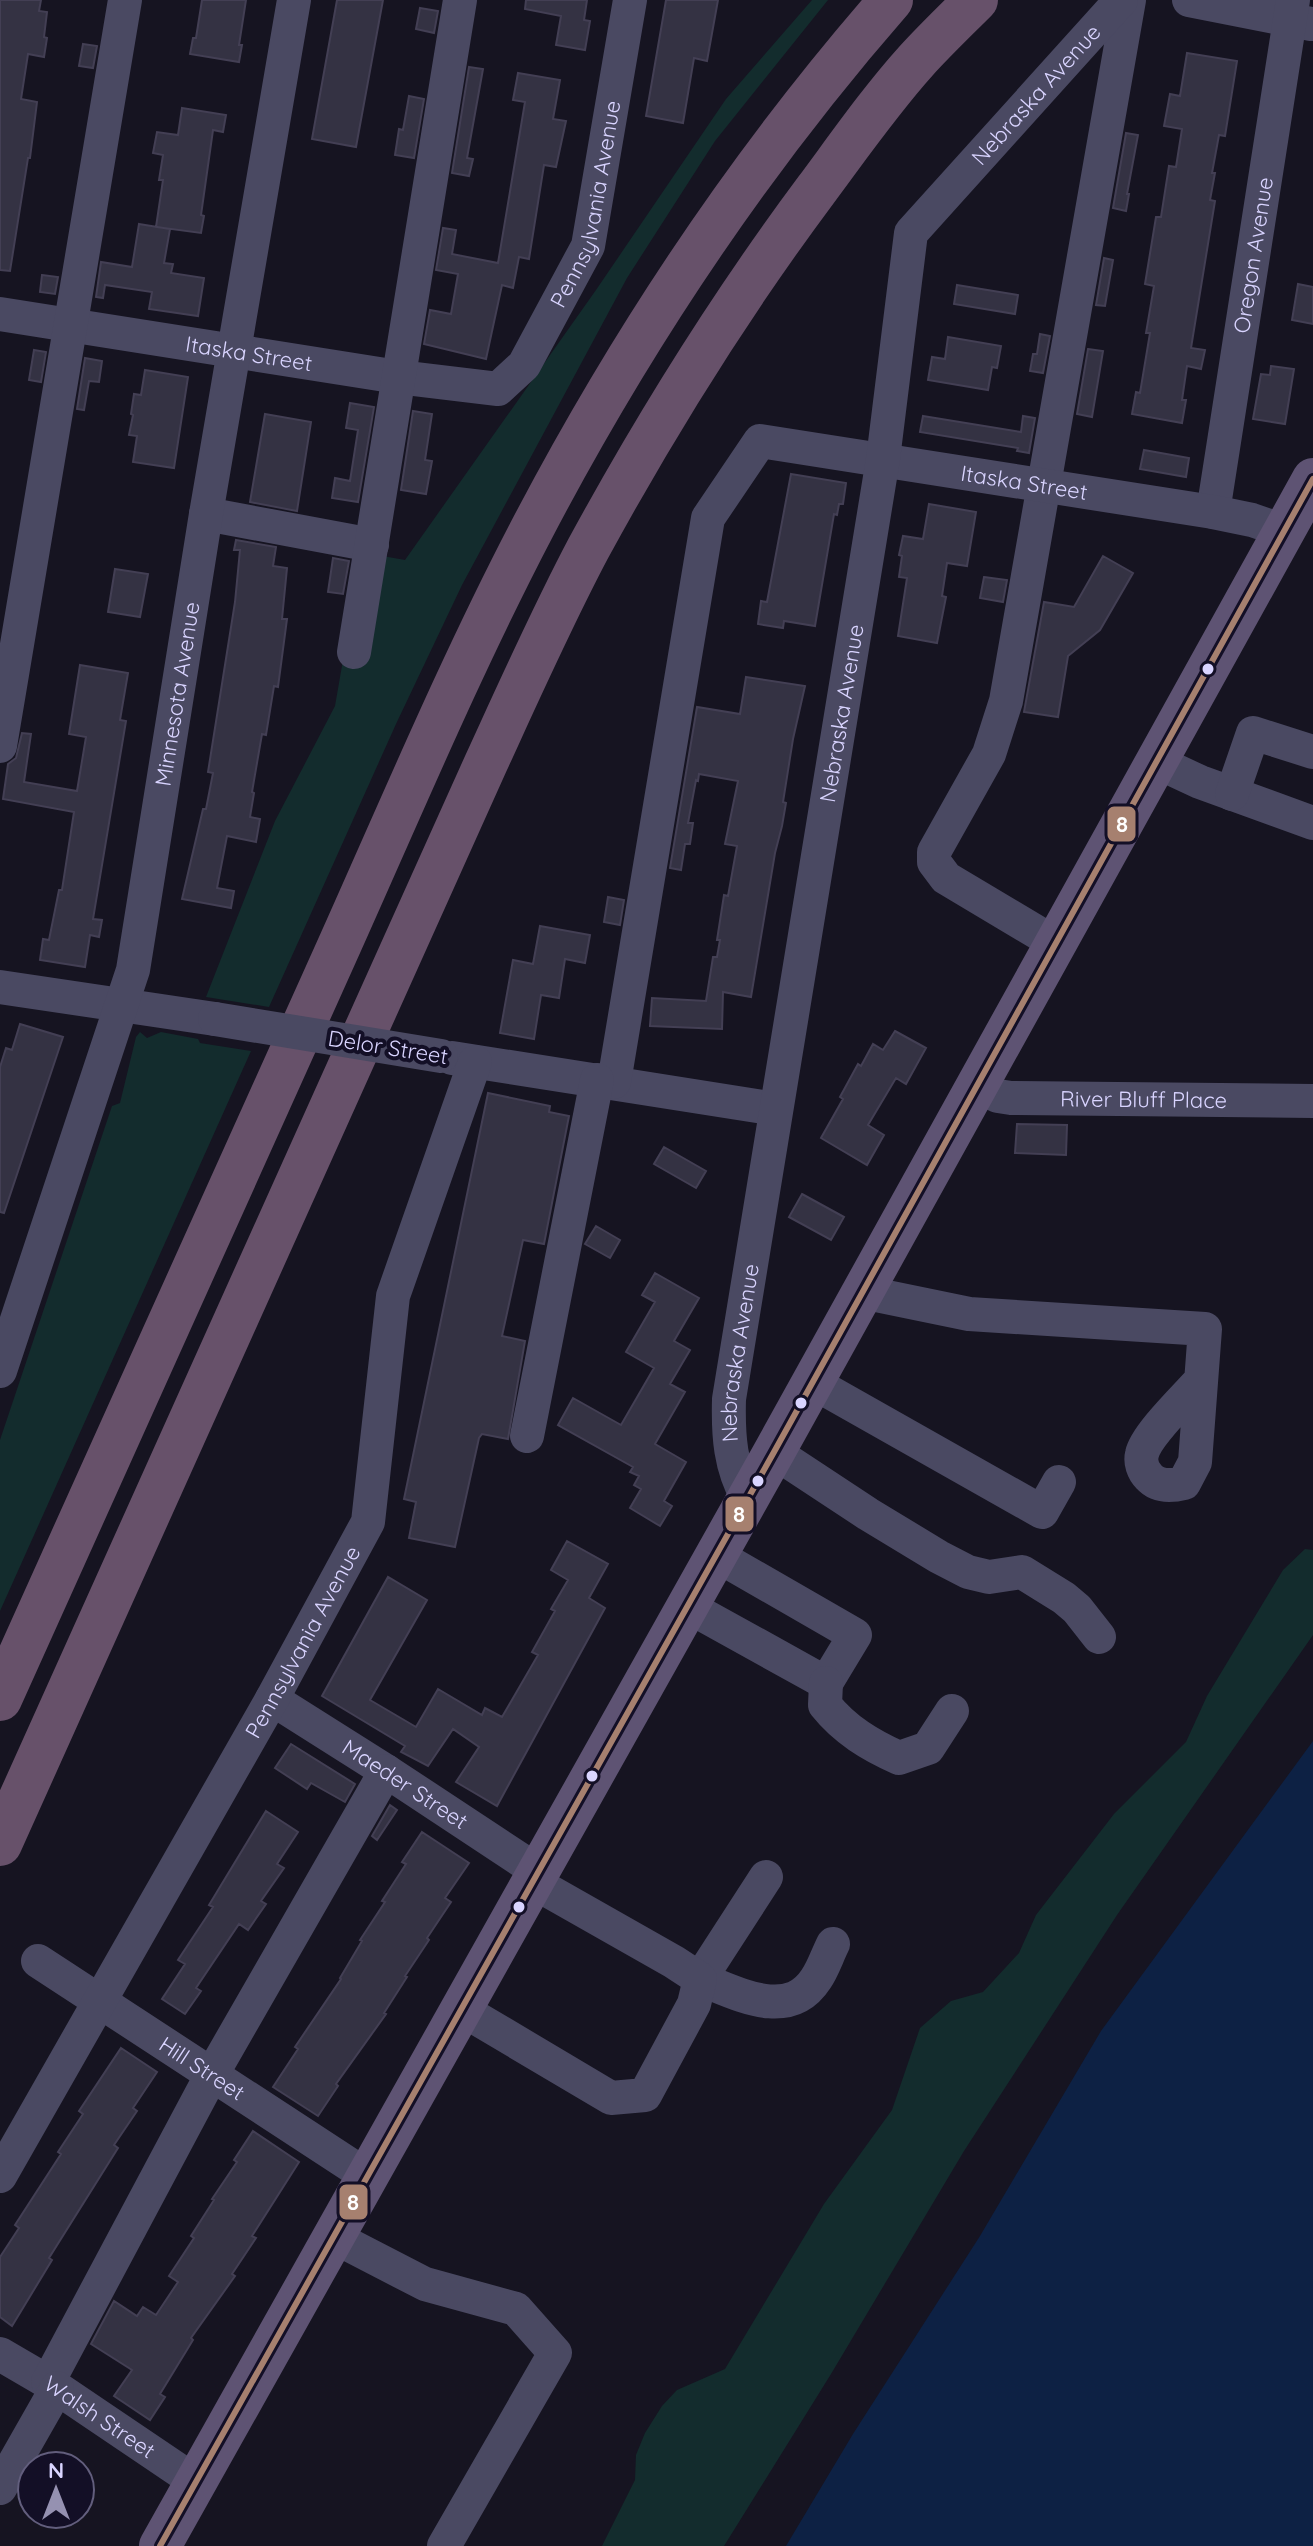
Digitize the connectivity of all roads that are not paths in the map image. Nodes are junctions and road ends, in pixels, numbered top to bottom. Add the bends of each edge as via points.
1 (125, 0) edge
2 (294, 0) edge
3 (460, 0) edge
4 (630, 0) edge
5 (891, 0) edge
6 (976, 0) edge
7 (1121, 0) edge
8 (1129, 0) edge
9 (1189, 0) edge
10 (1299, 15) edge
11 (0, 314) edge
12 (70, 326) junction
13 (234, 351) junction
14 (398, 377) junction
15 (498, 389) joint
16 (883, 459) junction
17 (1313, 479) edge
18 (1045, 485) junction
19 (1213, 512) junction
20 (206, 514) junction
21 (1284, 531) junction
22 (372, 545) junction
23 (354, 652) dead end
24 (0, 746) edge
25 (1313, 752) edge
26 (1155, 761) junction
27 (1232, 794) junction
28 (1313, 823) edge
29 (1055, 943) junction
30 (0, 987) edge
31 (123, 1005) junction
32 (475, 1062) junction
33 (605, 1081) junction
34 (976, 1086) junction
35 (1313, 1101) edge
36 (776, 1109) junction
37 (862, 1292) junction
38 (0, 1371) edge
39 (1201, 1380) dead end
40 (812, 1382) junction
41 (527, 1436) dead end
42 (774, 1452) junction
43 (1059, 1482) dead end
44 (748, 1499) junction
45 (716, 1555) junction
46 (687, 1606) junction
47 (1099, 1637) dead end
48 (826, 1683) junction
49 (0, 1699) edge
50 (272, 1699) junction
51 (952, 1711) dead end
52 (386, 1771) junction
53 (0, 1844) edge
54 (536, 1877) junction
55 (766, 1877) dead end
56 (833, 1944) dead end
57 (38, 1961) dead end
58 (700, 1979) junction
59 (99, 1999) junction
60 (461, 2009) junction
61 (211, 2076) junction
62 (0, 2176) edge
63 (367, 2176) junction
64 (334, 2237) junction
65 (0, 2354) edge
66 (52, 2385) junction
67 (196, 2482) junction
68 (0, 2488) edge
69 (160, 2546) edge
70 (444, 2546) edge

1 - 12 street
2 - 13 street, Minnesota Avenue
3 - 14 street
4 - 15 street, Pennsylvania Avenue via 588,246 524,365
5 - 49 highway via 724,215 656,316 533,527 443,712
6 - 53 highway via 916,61 773,247 699,359 587,551 480,776
7 - 16 street, Nebraska Avenue via 911,233
8 - 18 street
9 - 10 street
10 - 19 street, Oregon Avenue
11 - 12 street, Itaska Street
12 - 13 street, Itaska Street
12 - 24 street
13 - 14 street, Itaska Street
13 - 20 street, Minnesota Avenue
14 - 15 street, Itaska Street
14 - 22 street
16 - 18 street, Itaska Street
16 - 33 street, Itaska Street via 760,441 708,518
16 - 36 street, Nebraska Avenue
17 - 21 main road
18 - 19 street, Itaska Street
18 - 29 street via 1006,701 989,754 934,852 934,862 946,878
19 - 21 street, Itaska Street
20 - 22 street
20 - 31 street, Minnesota Avenue via 133,970
21 - 26 main road
22 - 23 street
25 - 27 street via 1253,733
26 - 27 street
26 - 29 main road
27 - 28 street
29 - 34 main road
30 - 31 street, Delor Street
31 - 32 street, Delor Street, bridge
31 - 38 street, Minnesota Avenue
32 - 33 street, Delor Street
32 - 50 street, Pennsylvania Avenue via 393,1296 368,1522
33 - 36 street, Delor Street
33 - 41 street
34 - 35 street, River Bluff Place via 1011,1098
34 - 37 main road
36 - 44 street, Nebraska Avenue via 729,1399 731,1458
37 - 39 street via 969,1314 1205,1329
37 - 40 main road
40 - 42 main road
40 - 43 street via 1042,1512
42 - 44 main road
42 - 47 street via 968,1572 989,1577 1022,1572 1064,1598
44 - 45 main road
45 - 46 main road
45 - 48 street via 855,1635
46 - 48 street
46 - 54 main road
48 - 51 street via 825,1705 837,1719 870,1746 899,1758 928,1748
50 - 52 street, Maeder Street
50 - 59 street, Pennsylvania Avenue
52 - 54 street, Maeder Street
52 - 61 street
54 - 58 street, Maeder Street
54 - 60 main road
55 - 58 street
56 - 58 street, Maeder Street via 815,1982 789,2002 758,2001
57 - 59 street, Hill Street
58 - 60 street via 694,2004 645,2095 611,2098
59 - 61 street, Hill Street
59 - 62 street, Pennsylvania Avenue
60 - 63 main road
61 - 63 street, Hill Street
61 - 66 street
63 - 64 main road
64 - 67 main road
64 - 70 street via 425,2284 516,2309 555,2353
65 - 66 street, Walsh Street
66 - 67 street, Walsh Street
66 - 68 street
67 - 69 main road

